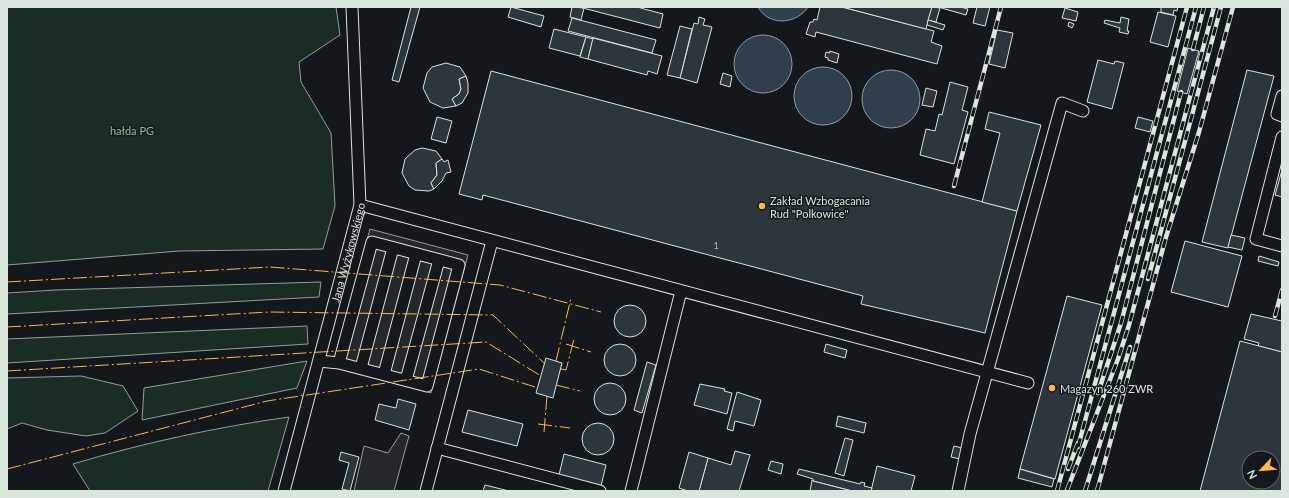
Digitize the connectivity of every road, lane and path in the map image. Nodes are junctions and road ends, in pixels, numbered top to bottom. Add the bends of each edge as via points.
1 (352, 7) edge
2 (1282, 96) edge
3 (1082, 110) dead end
4 (1282, 116) edge
5 (1282, 138) edge
6 (360, 205) junction
7 (492, 240) junction
8 (1282, 246) edge
9 (393, 248) junction
10 (416, 254) junction
11 (439, 260) junction
12 (681, 291) junction
13 (318, 361) junction
14 (339, 362) junction
15 (361, 368) junction
16 (988, 373) junction
17 (384, 374) junction
18 (406, 380) junction
19 (1028, 383) dead end
20 (437, 448) junction
21 (284, 491) edge
22 (426, 491) edge
23 (600, 491) edge
24 (631, 491) edge
25 (958, 491) edge

1 - 6 street, Jana Wyżykowskiego
2 - 4 street via 1277,114
3 - 16 street via 1062,103
5 - 8 street via 1256,239
6 - 7 street
6 - 13 street, Jana Wyżykowskiego
7 - 12 street
7 - 20 street
9 - 10 street
9 - 14 street via 372,242
9 - 15 street
10 - 11 street
10 - 17 street
11 - 18 street
11 - 18 street via 459,265 427,386
12 - 16 street
12 - 24 street
13 - 14 street
13 - 21 street, Jana Wyżykowskiego
14 - 15 street
15 - 17 street
16 - 19 street
16 - 25 street via 970,434
17 - 18 street
20 - 22 street
20 - 23 street

